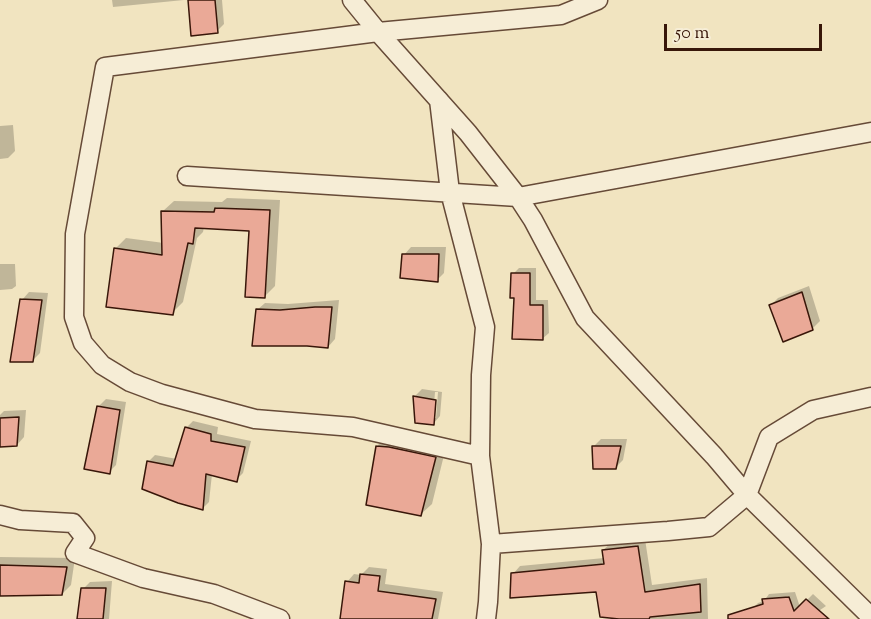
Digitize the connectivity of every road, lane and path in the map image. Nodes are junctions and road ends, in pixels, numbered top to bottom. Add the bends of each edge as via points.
1 (352, 0) edge
2 (598, 0) edge
3 (378, 32) junction
4 (439, 100) junction
5 (871, 132) edge
6 (187, 176) dead end
7 (450, 192) junction
8 (518, 197) junction
9 (871, 397) edge
10 (480, 456) junction
11 (747, 495) junction
12 (0, 515) edge
13 (491, 544) junction
14 (871, 617) edge
15 (280, 619) edge
16 (486, 619) edge

1 - 3 street
2 - 3 street via 561,15
3 - 4 street
3 - 10 street via 105,68 75,234 74,317 83,343 102,365 130,382 162,394 255,419 353,427
4 - 7 street
4 - 8 street
5 - 8 street
6 - 7 street
7 - 8 street
7 - 10 street via 485,327
8 - 11 street via 585,318
9 - 11 street via 813,410 769,437
10 - 13 street
11 - 13 street via 709,526
11 - 14 street
12 - 15 street via 73,523 85,538 75,553 143,578 214,594
13 - 16 street

